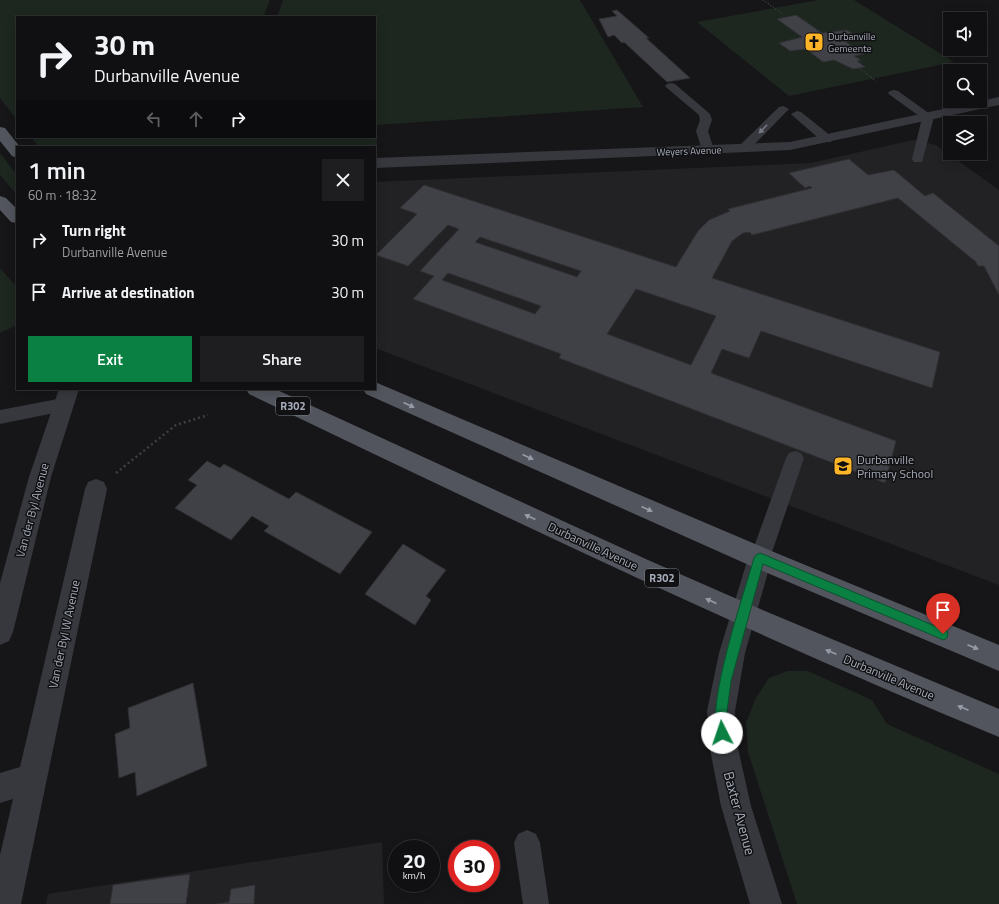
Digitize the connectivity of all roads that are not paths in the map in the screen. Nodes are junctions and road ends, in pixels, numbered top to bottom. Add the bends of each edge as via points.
1 (671, 86) dead end
2 (894, 93) dead end
3 (999, 101) edge
4 (782, 109) dead end
5 (797, 114) dead end
6 (928, 117) junction
7 (0, 131) edge
8 (827, 140) junction
9 (743, 149) junction
10 (708, 150) junction
11 (16, 152) edge
12 (918, 159) dead end
13 (376, 163) edge
14 (0, 201) edge
15 (16, 217) edge
16 (258, 390) edge
17 (375, 390) edge
18 (66, 397) edge
19 (0, 417) edge
20 (794, 458) dead end
21 (96, 489) road end
22 (760, 558) junction
23 (744, 615) junction
24 (0, 632) edge
25 (999, 658) edge
26 (999, 724) edge
27 (32, 778) junction
28 (0, 788) edge
29 (527, 843) dead end
30 (5, 904) edge
31 (536, 904) edge
32 (766, 904) edge

1 - 10 lane via 704,114 706,120 702,132
2 - 6 lane
3 - 6 street, Weyers Avenue
4 -> 9 lane
5 - 8 lane
6 - 8 street, Weyers Avenue
6 - 12 lane
7 - 11 main road
8 - 9 street, Weyers Avenue via 790,146
9 - 10 street, Weyers Avenue
10 - 13 street, Weyers Avenue
14 - 15 main road
23 -> 16 main road, Durbanville Avenue / R302
17 -> 22 main road
18 - 19 lane
18 - 24 street, Van der Byl Avenue via 40,476
20 - 22 lane
21 - 27 street, Van der Byl W Avenue
22 - 23 street, Baxter Avenue
22 -> 25 main road
26 -> 23 main road, Durbanville Avenue / R302
23 - 32 street, Baxter Avenue via 732,654 721,711 723,737 736,806
27 - 28 street
27 - 30 street, Van der Byl W Avenue
29 - 31 lane

